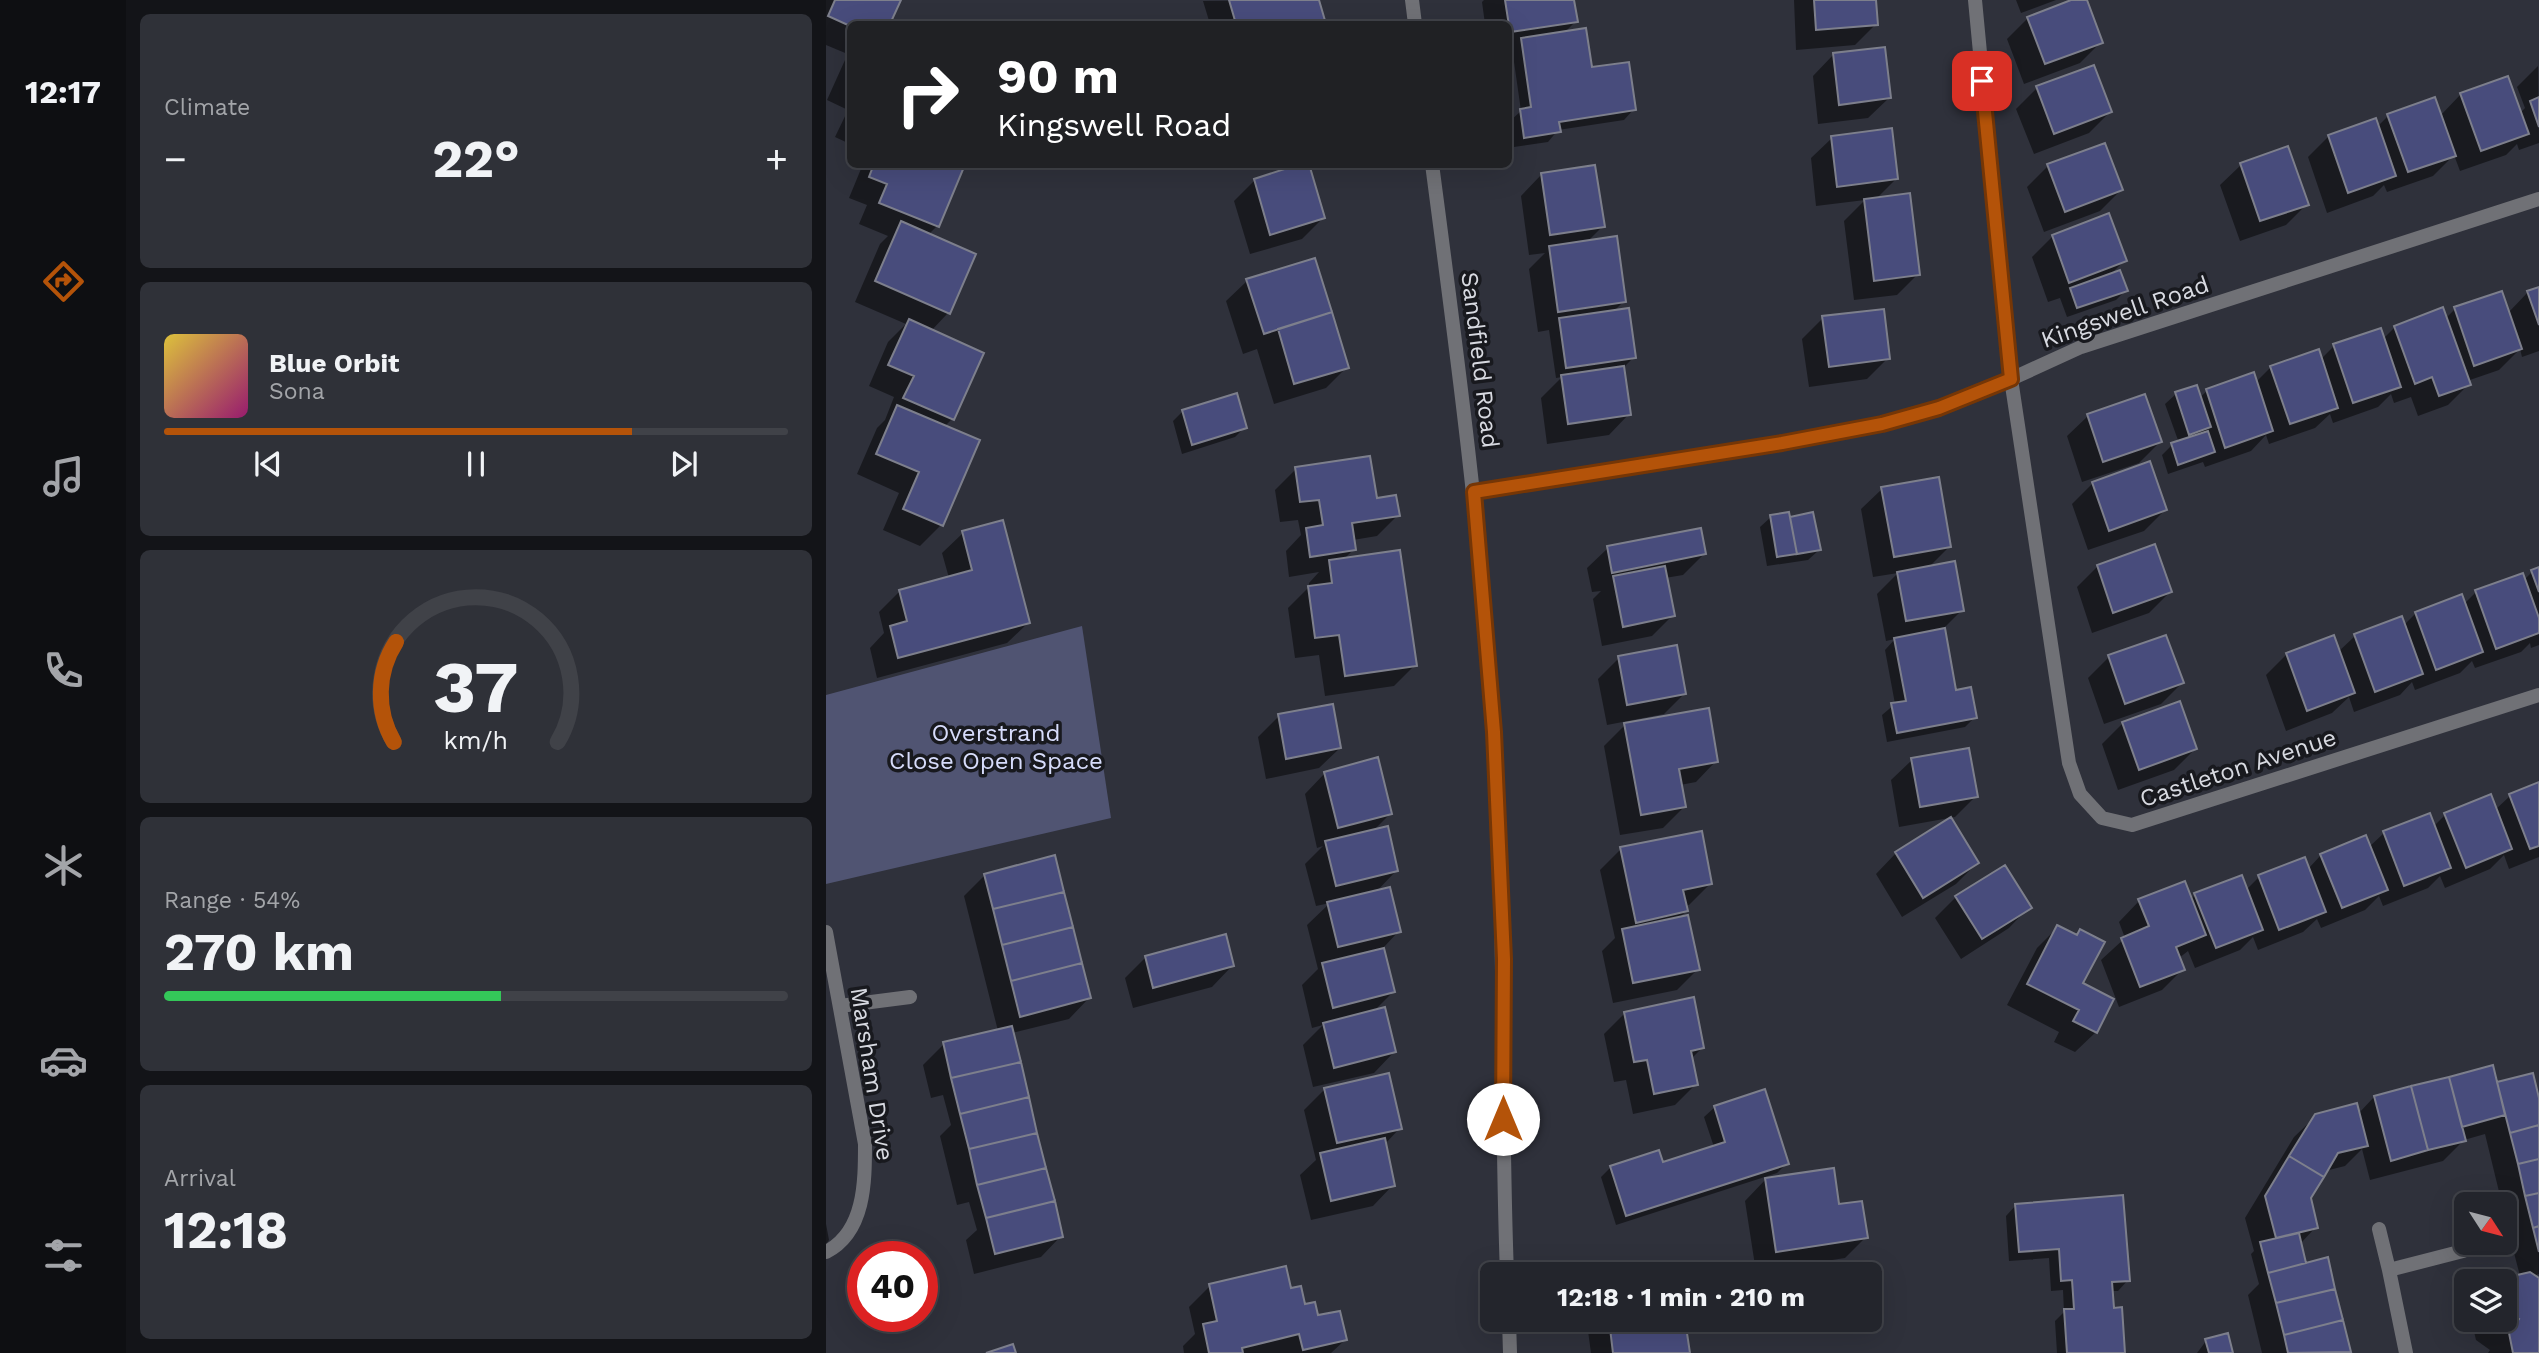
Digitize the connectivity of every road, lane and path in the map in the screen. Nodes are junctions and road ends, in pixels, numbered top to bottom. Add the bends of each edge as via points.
1 (1412, 0) edge
2 (1975, 0) edge
3 (1415, 21) edge
4 (1433, 168) edge
5 (2539, 199) edge
6 (2011, 379) junction
7 (1474, 492) junction
8 (2539, 695) edge
9 (826, 933) edge
10 (910, 997) dead end
11 (840, 1006) junction
12 (2379, 1229) dead end
13 (826, 1252) edge
14 (2454, 1253) edge
15 (1507, 1262) edge
16 (2389, 1270) junction
17 (1509, 1332) edge
18 (1510, 1353) edge
19 (2406, 1353) edge

1 - 3 street
2 - 6 street, Castleton Avenue
4 - 7 street, Sandfield Road
5 - 6 street, Kingswell Road via 2081,347
6 - 7 street, Kingswell Road via 1939,408 1882,424
6 - 8 street, Castleton Avenue via 2069,763 2080,793 2102,818 2132,825
7 - 15 street, Sandfield Road via 1494,732 1504,959
9 - 11 street, Marsham Drive
10 - 11 street
11 - 13 street, Marsham Drive via 865,1144 865,1172 855,1222 844,1239
12 - 16 street
14 - 16 street
16 - 19 street
17 - 18 street

